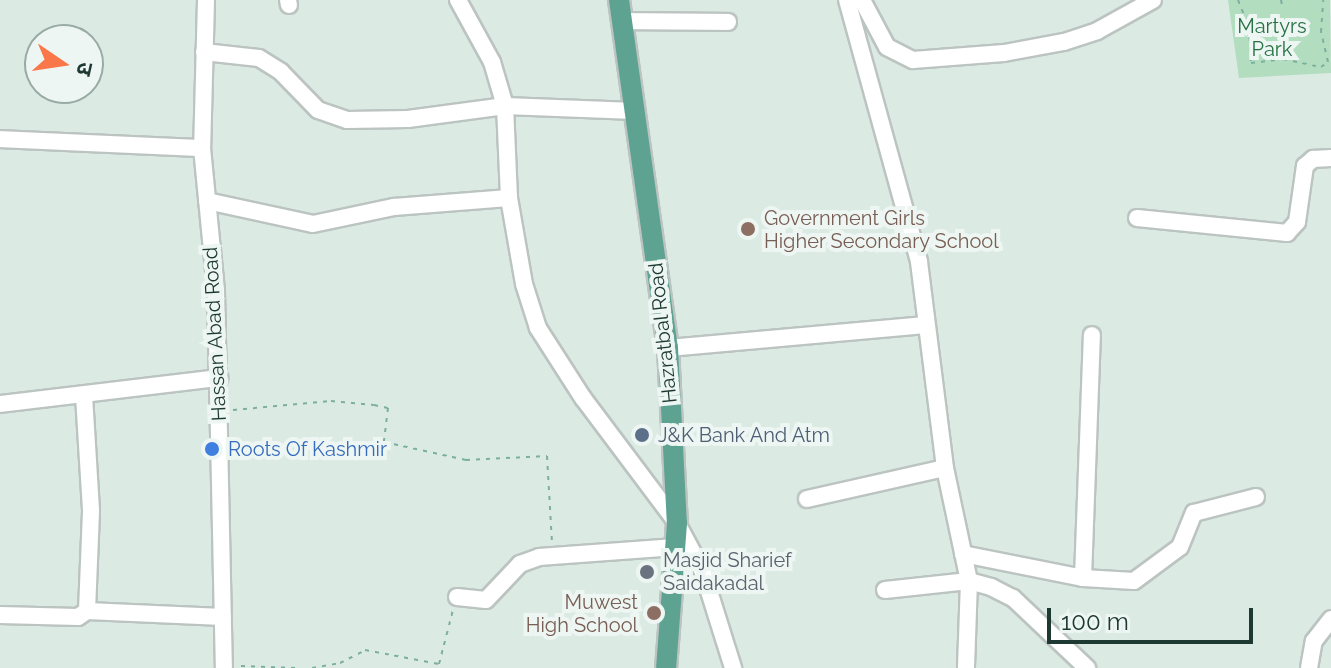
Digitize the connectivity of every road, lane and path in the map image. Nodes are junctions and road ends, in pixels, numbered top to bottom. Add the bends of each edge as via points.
1 (206, 0) edge
2 (458, 0) edge
3 (619, 0) edge
4 (847, 0) edge
5 (862, 0) edge
6 (1153, 0) edge
7 (1238, 0) edge
8 (1281, 0) edge
9 (1323, 0) edge
10 (1282, 5) dead end
11 (622, 21) junction
12 (728, 22) dead end
13 (204, 52) junction
14 (505, 106) junction
15 (635, 111) junction
16 (0, 139) edge
17 (202, 148) junction
18 (1331, 158) edge
19 (509, 198) junction
20 (207, 201) junction
21 (1137, 218) dead end
22 (926, 325) junction
23 (1092, 335) dead end
24 (668, 348) junction
25 (219, 378) junction
26 (84, 397) junction
27 (0, 404) edge
28 (220, 411) junction
29 (945, 468) junction
30 (1256, 497) dead end
31 (807, 499) dead end
32 (677, 523) junction
33 (676, 547) junction
34 (963, 554) junction
35 (553, 556) junction
36 (1083, 578) junction
37 (969, 581) junction
38 (885, 590) dead end
39 (457, 597) joint
40 (87, 611) junction
41 (0, 615) edge
42 (223, 617) junction
43 (1331, 619) edge
44 (224, 667) edge
45 (298, 668) edge
46 (312, 668) edge
47 (666, 668) edge
48 (733, 668) edge
49 (966, 668) edge
50 (1087, 668) edge
51 (1309, 668) edge

1 - 13 street, Hassan Abad Road
2 - 14 street via 492,62
3 - 11 main road, Hazratbal Road
4 - 22 street via 901,185
5 - 6 street via 887,47 913,60 1064,42 1097,31
7 - 9 path via 1249,27 1251,63 1283,59 1323,67 1328,62 1321,32
8 - 10 path
11 - 12 street
11 - 15 main road, Hazratbal Road
13 - 14 street via 259,58 281,72 318,110 339,118 408,119
13 - 17 street, Hassan Abad Road
14 - 15 street
14 - 19 street
15 - 24 main road, Hazratbal Road
16 - 17 street
17 - 20 street, Hassan Abad Road
18 - 21 street via 1313,159 1305,166 1297,222 1287,233
19 - 20 street via 394,207 313,224
19 - 32 street via 524,284 538,328
20 - 25 street, Hassan Abad Road
22 - 24 street
22 - 29 street
23 - 36 street
24 - 32 main road, Hazratbal Road
25 - 26 street
25 - 28 street, Hassan Abad Road
26 - 27 street
26 - 40 street via 91,510
28 - 35 path via 331,401 374,405 388,408 384,442 466,460 547,456
28 - 42 street, Hassan Abad Road
29 - 31 street
29 - 34 street
30 - 36 street via 1194,513 1180,547 1139,579
32 - 33 main road, Hazratbal Road
32 - 48 street via 703,572
33 - 35 street
33 - 47 main road, Hazratbal Road
34 - 36 street
34 - 37 street
35 - 39 street via 520,564 486,600
37 - 38 street
37 - 49 street
37 - 50 street via 1013,598
39 - 46 path via 439,664 365,650 340,663
40 - 41 street via 78,617
40 - 42 street
42 - 44 street, Hassan Abad Road
43 - 51 street via 1314,641
44 - 45 path

